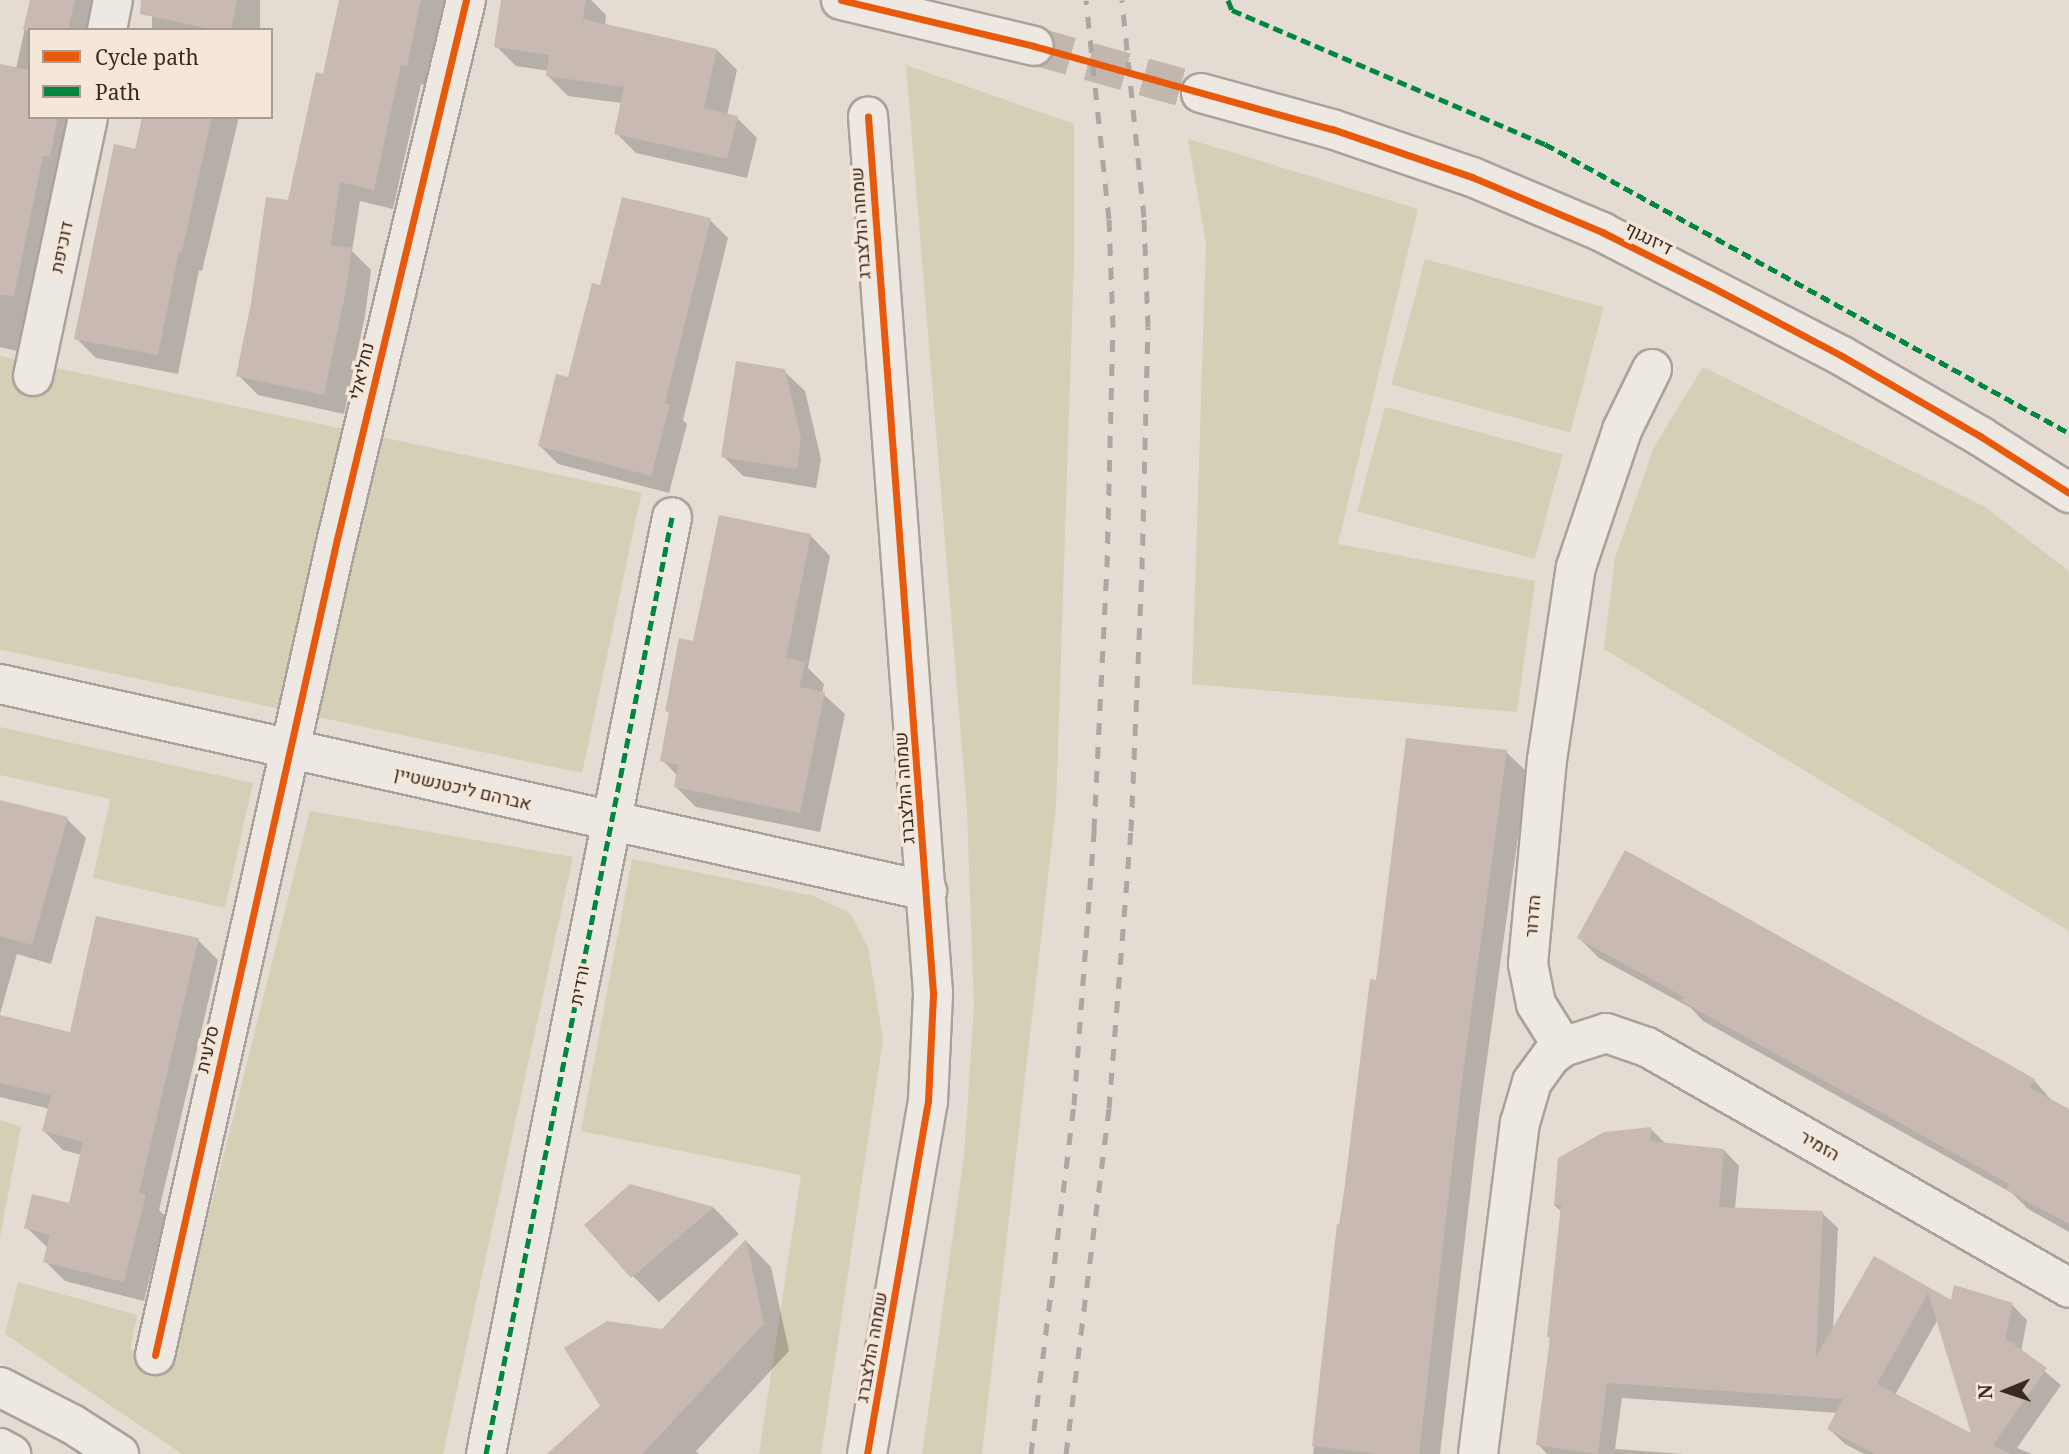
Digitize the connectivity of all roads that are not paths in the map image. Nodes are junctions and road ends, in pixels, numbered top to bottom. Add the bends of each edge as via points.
1 (113, 0) edge
2 (466, 0) edge
3 (841, 0) edge
4 (107, 28) edge
5 (1034, 46) tunnel mouth
6 (1201, 93) tunnel mouth
7 (868, 116) dead end
8 (88, 119) edge
9 (1651, 369) dead end
10 (33, 376) dead end
11 (2063, 494) edge
12 (672, 517) dead end
13 (0, 684) edge
14 (290, 749) junction
15 (611, 820) junction
16 (927, 891) junction
17 (1563, 1047) junction
18 (2069, 1288) edge
19 (155, 1355) dead end
20 (0, 1387) edge
21 (0, 1448) edge
22 (11, 1454) edge
23 (120, 1454) edge
24 (486, 1454) edge
25 (867, 1454) edge
26 (1478, 1454) edge

1 - 4 street
2 - 14 street, נחליאלי
3 - 5 street
6 - 11 street, דיזנגוף via 1332,129 1472,177 1602,233 1842,356 1980,436
7 - 16 street, שמחה הולצברג
8 - 10 street, דוכיפת
9 - 17 street, הדרור via 1622,430 1576,566 1547,760 1528,964 1536,1004
12 - 15 street, ורדית
13 - 14 street, אברהם ליכטנשטיין
14 - 15 street, אברהם ליכטנשטיין
14 - 19 street, סלעית
15 - 16 street, אברהם ליכטנשטיין
15 - 24 street, ורדית
16 - 25 street, שמחה הולצברג via 933,993 928,1101
17 - 18 street, הזמיר via 1606,1034 1647,1047
17 - 26 street via 1532,1083 1520,1123
20 - 23 street
21 - 22 street

